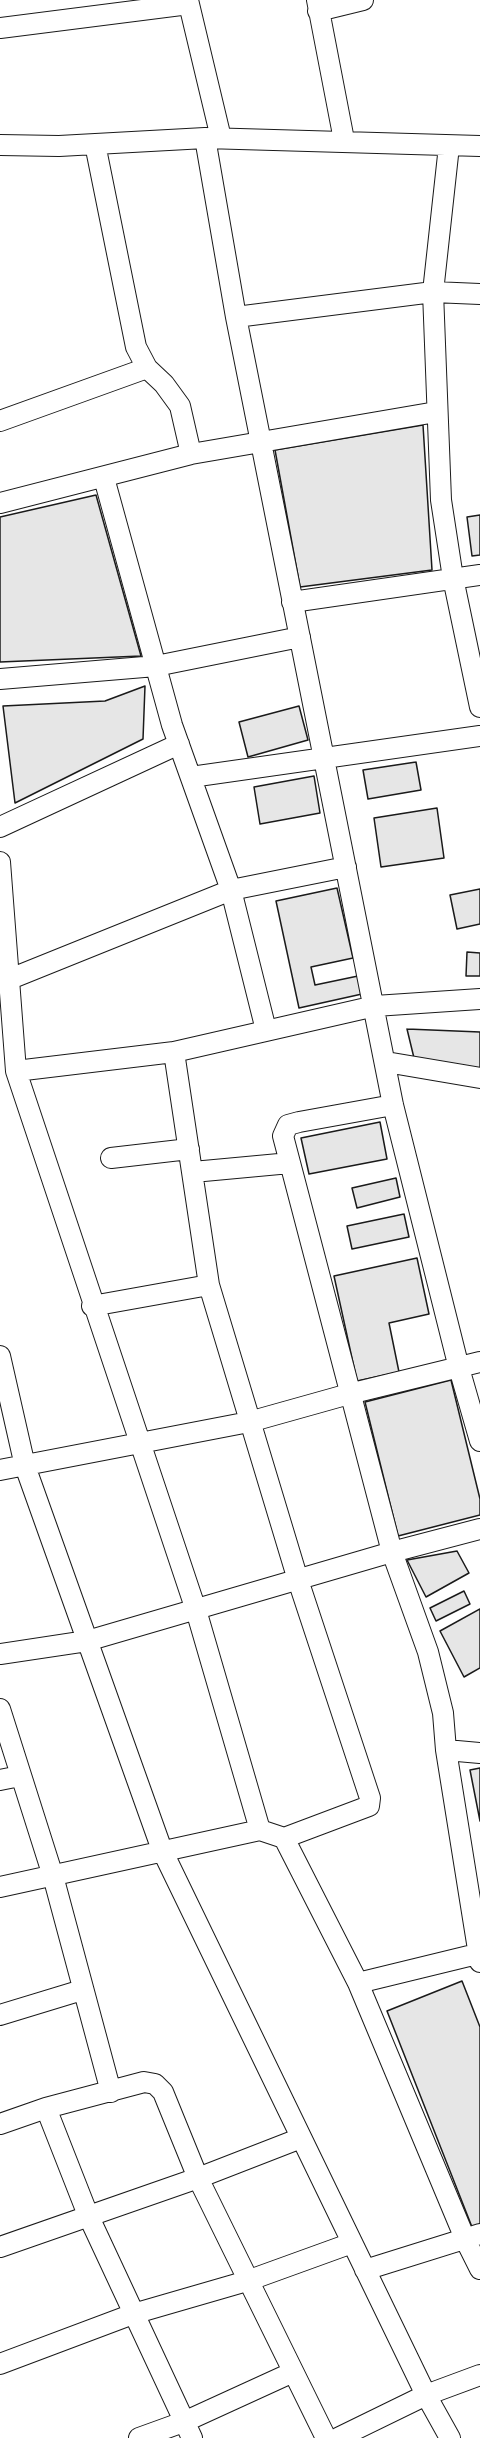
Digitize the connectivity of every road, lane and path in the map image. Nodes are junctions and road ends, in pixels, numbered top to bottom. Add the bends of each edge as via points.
1 (363, 0) edge
2 (188, 2) edge
3 (318, 6) edge
4 (0, 28) edge
5 (213, 138) junction
6 (344, 140) junction
7 (95, 144) junction
8 (0, 146) edge
9 (449, 146) junction
10 (480, 146) edge
11 (433, 292) junction
12 (480, 294) edge
13 (236, 317) junction
14 (147, 368) junction
15 (436, 412) junction
16 (0, 422) edge
17 (261, 443) junction
18 (191, 454) junction
19 (104, 478) junction
20 (0, 503) edge
21 (480, 575) edge
22 (453, 578) junction
23 (292, 602) junction
24 (300, 638) junction
25 (156, 666) junction
26 (0, 680) edge
27 (480, 707) edge
28 (480, 736) edge
29 (179, 744) junction
30 (324, 757) junction
31 (191, 777) junction
32 (0, 826) edge
33 (0, 862) edge
34 (346, 867) junction
35 (231, 890) junction
36 (10, 979) junction
37 (480, 999) edge
38 (375, 1006) junction
39 (266, 1029) junction
40 (7, 1034) edge
41 (174, 1052) junction
42 (386, 1062) junction
43 (16, 1071) junction
44 (480, 1078) edge
45 (393, 1105) junction
46 (189, 1149) junction
47 (111, 1158) dead end
48 (290, 1163) junction
49 (193, 1172) junction
50 (210, 1285) junction
51 (92, 1306) junction
52 (0, 1356) edge
53 (480, 1362) edge
54 (459, 1368) junction
55 (349, 1394) junction
56 (249, 1422) junction
57 (480, 1441) edge
58 (140, 1444) junction
59 (25, 1466) junction
60 (0, 1470) edge
61 (480, 1529) edge
62 (392, 1551) junction
63 (298, 1580) junction
64 (196, 1610) junction
65 (87, 1641) junction
66 (0, 1654) edge
67 (0, 1709) edge
68 (446, 1750) junction
69 (480, 1753) edge
70 (20, 1776) junction
71 (0, 1780) edge
72 (260, 1830) junction
73 (284, 1838) junction
74 (162, 1850) junction
75 (53, 1876) junction
76 (0, 1887) edge
77 (479, 1958) edge
78 (358, 1983) junction
79 (82, 1990) junction
80 (0, 2015) edge
81 (111, 2092) junction
82 (46, 2108) junction
83 (0, 2124) edge
84 (301, 2138) junction
85 (198, 2178) junction
86 (88, 2215) junction
87 (473, 2238) edge
88 (352, 2243) junction
89 (0, 2247) edge
90 (480, 2269) edge
91 (365, 2270) junction
92 (247, 2280) junction
93 (133, 2314) junction
94 (0, 2364) edge
95 (291, 2373) junction
96 (480, 2375) edge
97 (426, 2395) junction
98 (189, 2430) edge
99 (139, 2438) edge
100 (326, 2438) edge
101 (338, 2438) edge
102 (450, 2438) edge

1 - 3 street
2 - 4 street
2 - 5 street
3 - 6 street
5 - 6 street
5 - 7 street
5 - 13 street
6 - 9 street
7 - 8 street
7 - 14 street via 136,347
9 - 10 street
9 - 11 street
11 - 12 street
11 - 13 street
11 - 15 street
13 - 17 street
14 - 16 street
14 - 18 street via 180,406
15 - 17 street
15 - 22 street via 441,500
17 - 18 street
17 - 23 street
18 - 19 street
19 - 20 street
19 - 25 street
21 - 22 street
22 - 23 street
22 - 27 street
23 - 24 street
24 - 25 street
24 - 30 street
25 - 26 street
25 - 29 street
28 - 30 street
29 - 31 street
29 - 32 street
30 - 31 street
30 - 34 street
31 - 35 street
33 - 36 street
34 - 35 street
34 - 38 street
35 - 36 street
35 - 39 street
36 - 40 street
37 - 38 street
38 - 39 street
38 - 42 street
39 - 41 street
40 - 43 street
41 - 43 street
41 - 46 street
42 - 44 street
42 - 45 street
43 - 51 street
45 - 48 street via 288,1125 283,1136
45 - 54 street
46 - 47 street
46 - 49 street
48 - 49 street
48 - 55 street
49 - 50 street
50 - 51 street
50 - 56 street
51 - 58 street
52 - 59 street
53 - 54 street
54 - 55 street
54 - 57 street
55 - 56 street
55 - 62 street
56 - 58 street
56 - 63 street
58 - 59 street
58 - 64 street
59 - 60 street
59 - 65 street
61 - 62 street
62 - 63 street
62 - 68 street via 428,1652 444,1713
63 - 64 street
63 - 73 street via 370,1798 369,1806 360,1811
64 - 65 street
64 - 72 street
65 - 66 street
65 - 74 street
67 - 70 street
68 - 69 street
68 - 77 street
70 - 71 street
70 - 75 street
72 - 73 street
72 - 74 street
73 - 78 street
74 - 75 street
74 - 84 street
75 - 76 street
75 - 79 street
77 - 78 street
78 - 87 street
79 - 80 street
79 - 81 street
81 - 82 street
81 - 85 street via 144,2082 155,2084 163,2092
82 - 83 street
82 - 86 street
84 - 85 street
84 - 88 street
85 - 86 street
85 - 92 street
86 - 89 street
86 - 93 street
87 - 90 street
87 - 91 street
88 - 91 street
88 - 92 street
91 - 97 street
92 - 93 street
92 - 95 street
93 - 94 street
93 - 98 street
95 - 98 street
95 - 100 street
96 - 97 street
97 - 101 street
97 - 102 street
98 - 99 street

